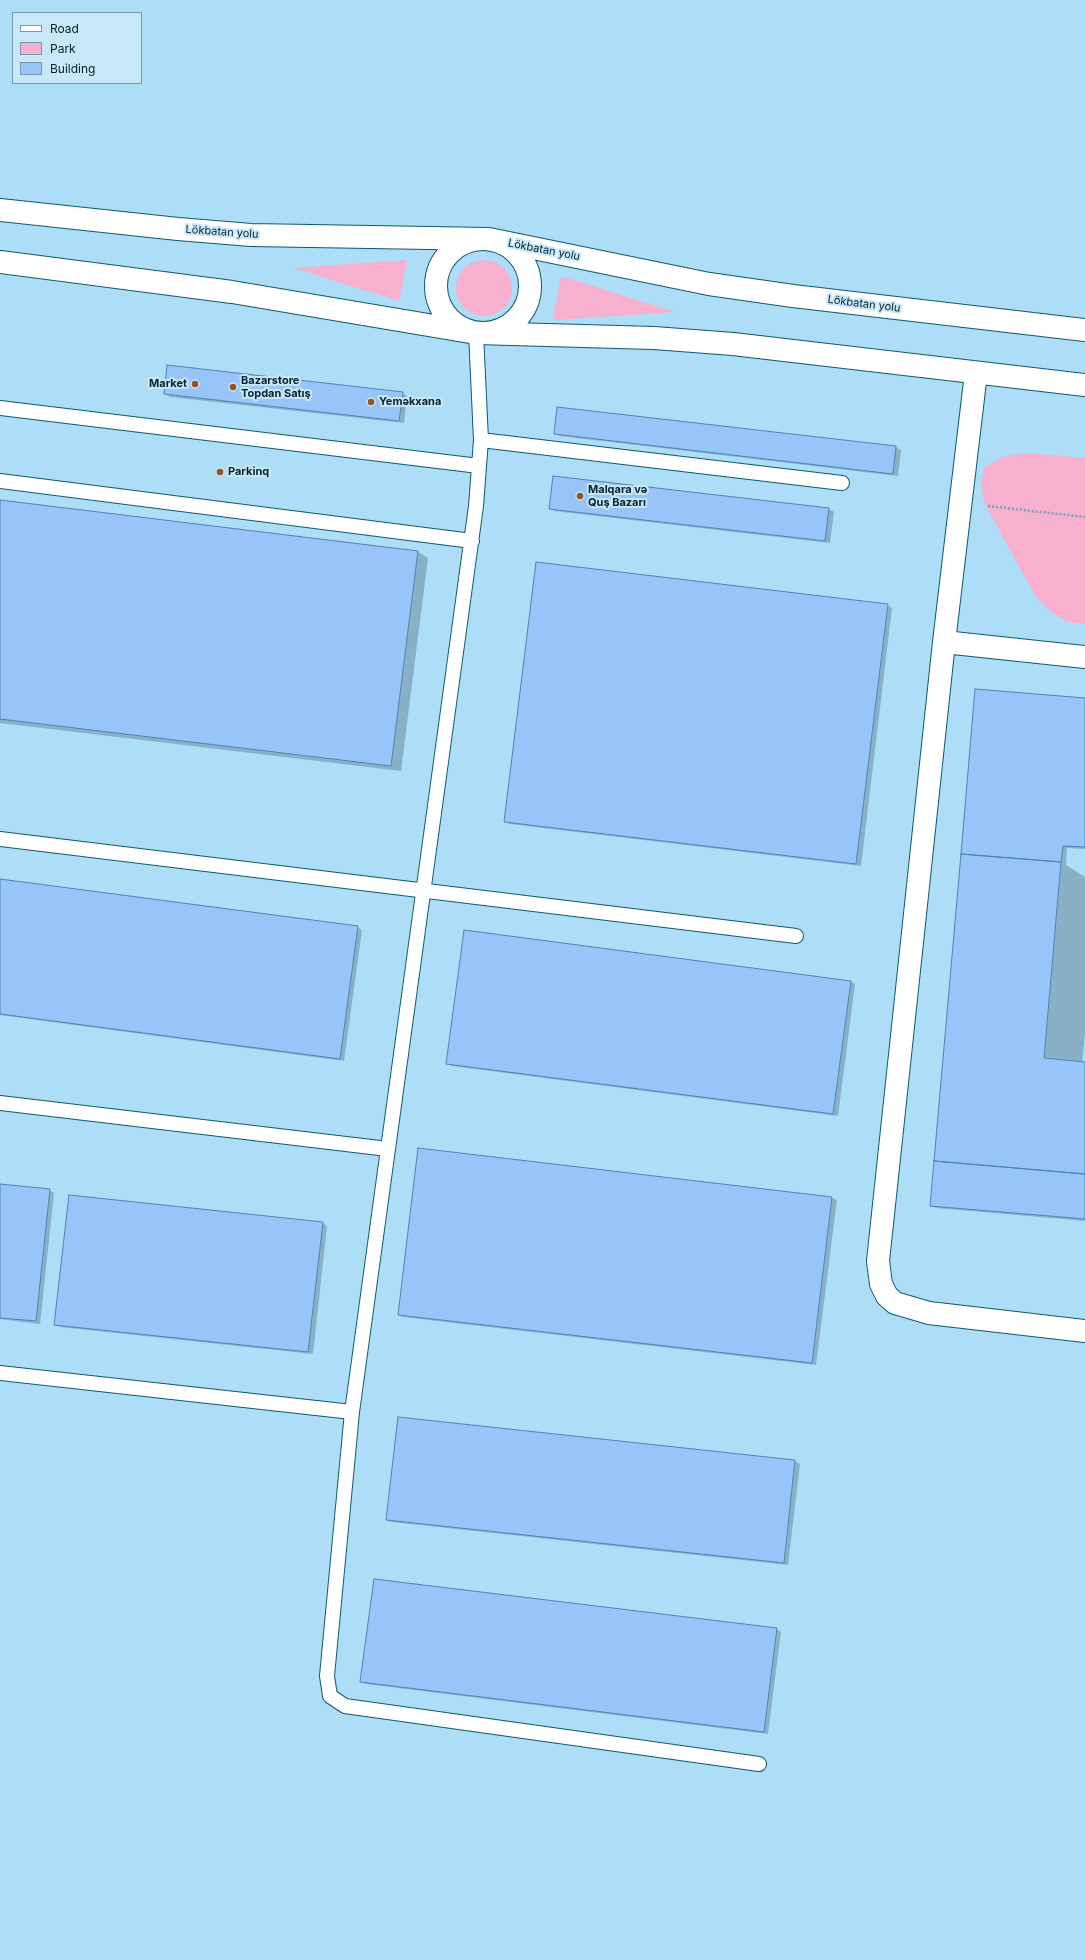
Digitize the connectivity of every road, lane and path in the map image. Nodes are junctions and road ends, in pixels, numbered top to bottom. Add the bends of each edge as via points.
1 (0, 210) edge
2 (489, 239) junction
3 (0, 262) edge
4 (1085, 330) edge
5 (476, 333) junction
6 (976, 373) junction
7 (1085, 385) edge
8 (0, 408) edge
9 (481, 440) junction
10 (479, 466) junction
11 (0, 482) edge
12 (842, 482) dead end
13 (961, 502) junction
14 (1085, 517) edge
15 (472, 541) junction
16 (944, 642) junction
17 (1085, 657) edge
18 (0, 838) edge
19 (424, 890) junction
20 (796, 936) dead end
21 (0, 1103) edge
22 (388, 1149) junction
23 (1085, 1331) edge
24 (0, 1373) edge
25 (352, 1412) junction
26 (759, 1764) dead end

1 - 2 main road, Lökbatan yolu via 251,235
2 - 4 main road, Lökbatan yolu via 709,284
2 - 5 main road via 475,239 462,243 451,251 442,261 435,287 437,300 443,312 463,330
2 - 5 main road via 503,243 516,252 525,263 530,277 530,292 526,306 517,319 505,328 491,333
3 - 5 main road via 232,292
5 - 6 main road via 662,338
5 - 9 lane
6 - 7 main road
6 - 13 main road
8 - 10 lane
9 - 10 lane
9 - 12 lane
10 - 15 lane
11 - 15 lane
13 - 14 path
13 - 16 main road
15 - 19 lane
16 - 17 main road
16 - 23 main road via 878,1261 881,1284 887,1296 895,1303 929,1313
18 - 19 lane
19 - 20 lane
19 - 22 lane
21 - 22 lane
22 - 25 lane
24 - 25 lane
25 - 26 lane via 327,1676 330,1696 345,1706

